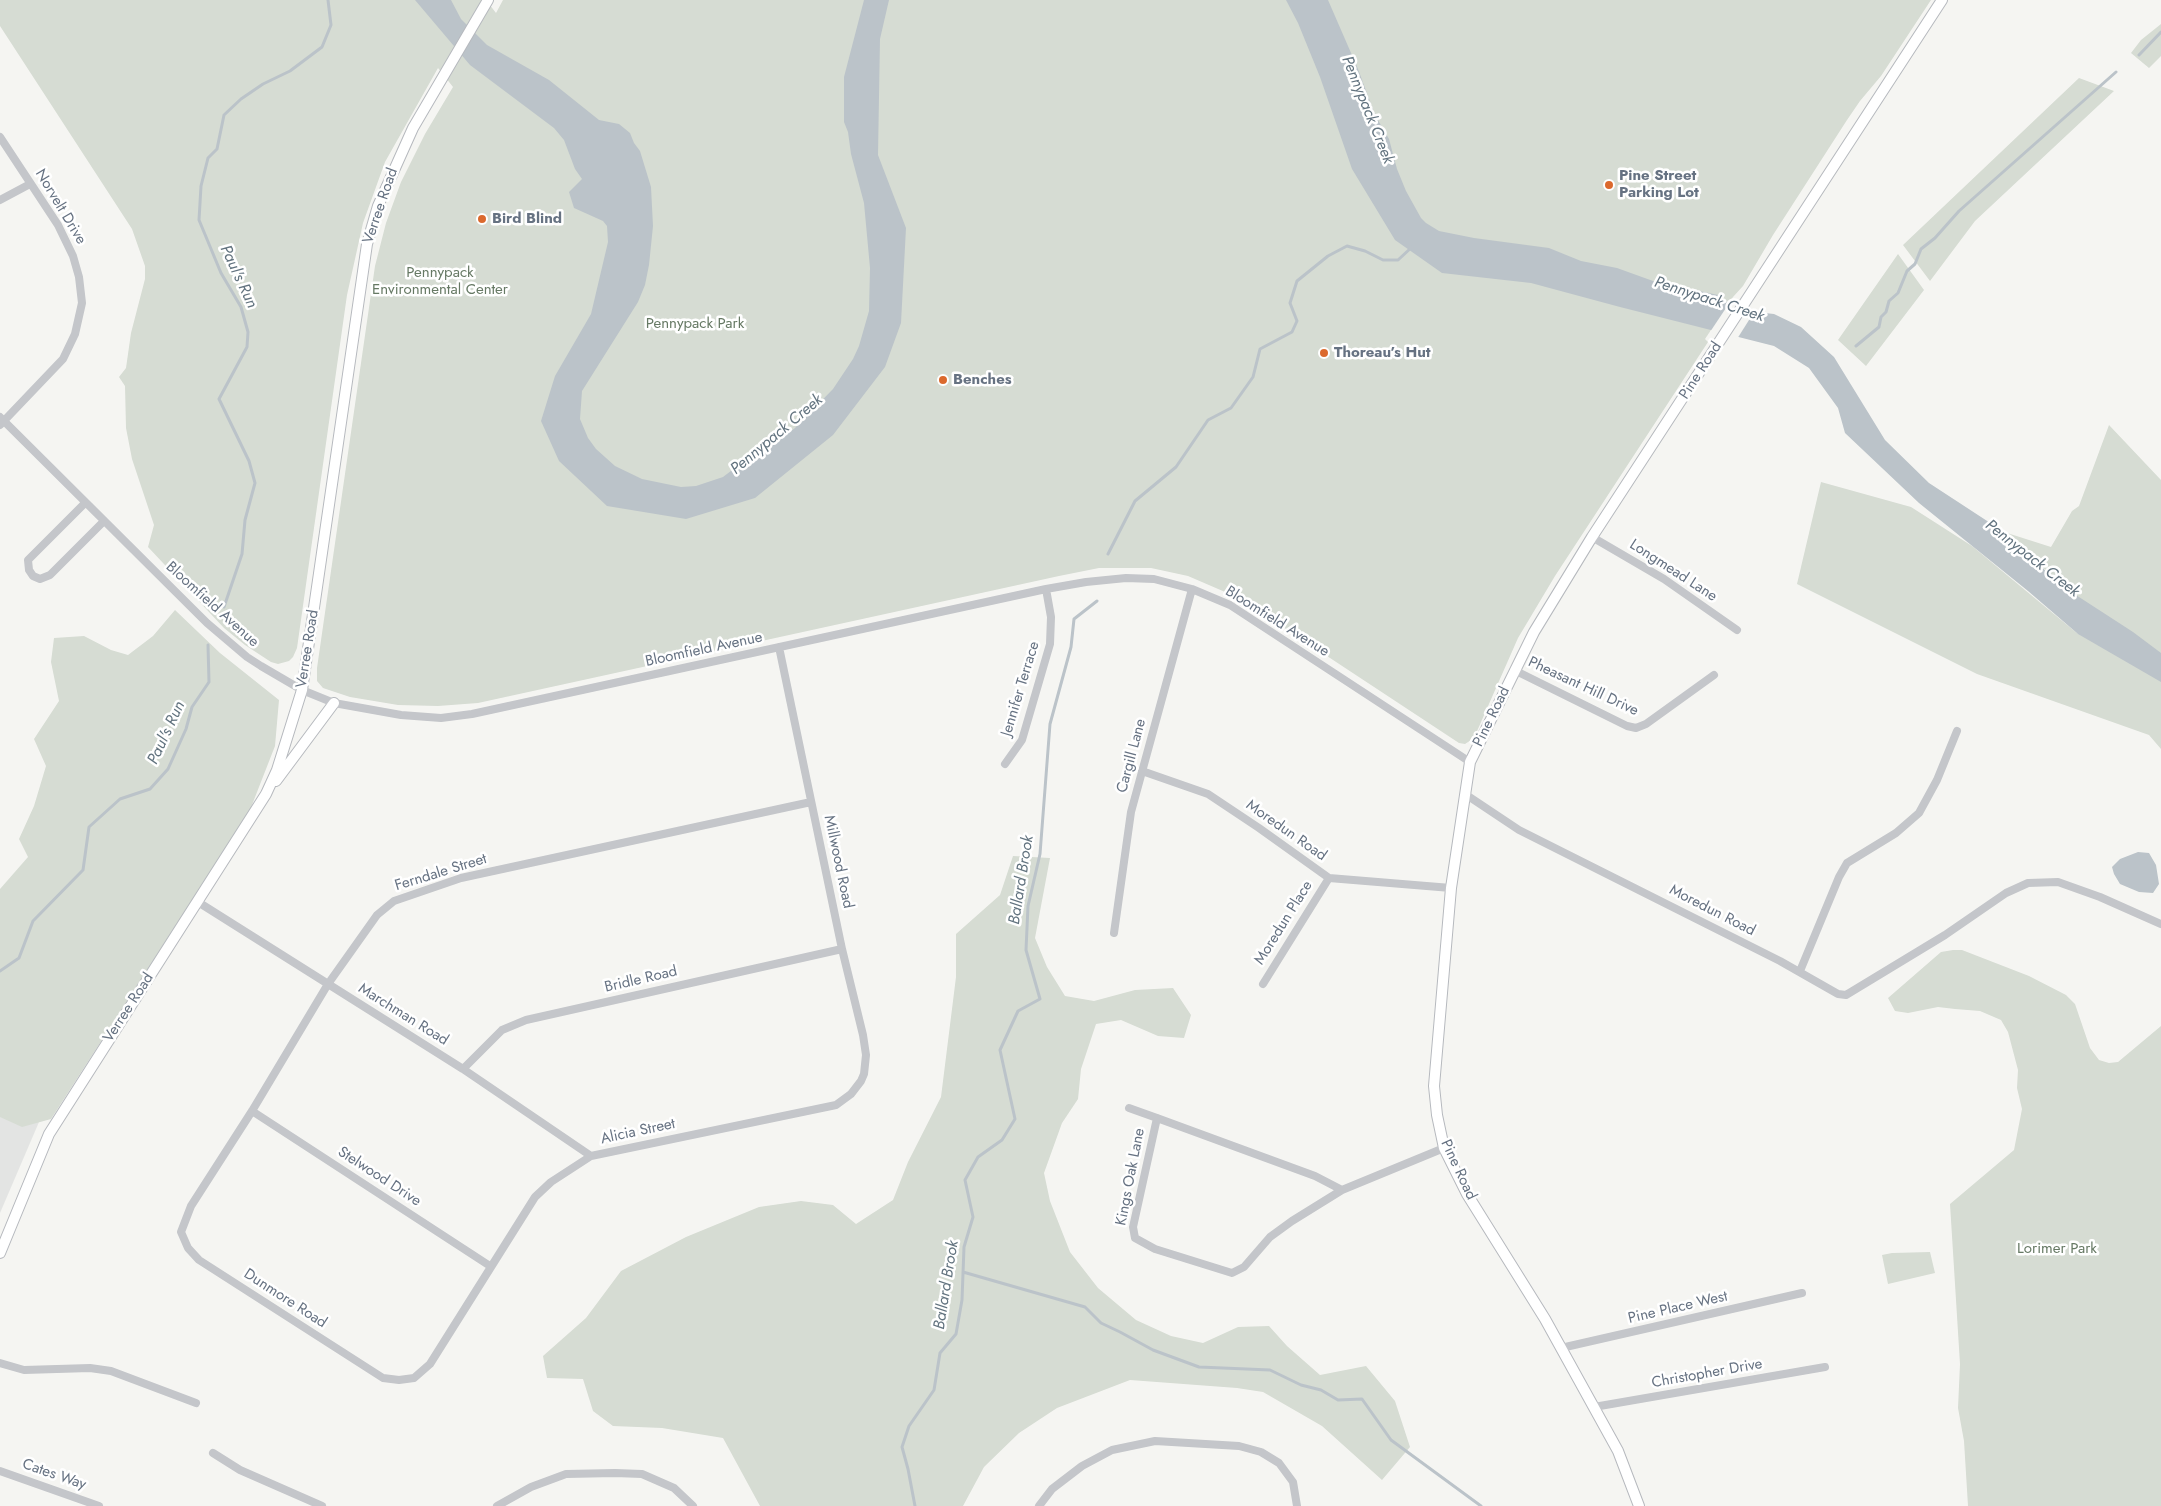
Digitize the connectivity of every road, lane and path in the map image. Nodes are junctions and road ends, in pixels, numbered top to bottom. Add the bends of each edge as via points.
1 (488, 0) edge
2 (1942, 0) edge
3 (0, 137) edge
4 (30, 184) junction
5 (0, 200) edge
6 (2, 421) edge
7 (85, 503) junction
8 (104, 521) junction
9 (1592, 537) junction
10 (1046, 589) junction
11 (1192, 589) junction
12 (1737, 630) dead end
13 (779, 647) junction
14 (1514, 670) junction
15 (1714, 675) dead end
16 (302, 690) junction
17 (334, 703) junction
18 (1956, 731) dead end
19 (1470, 762) junction
20 (1006, 764) dead end
21 (1142, 771) junction
22 (266, 794) junction
23 (1465, 794) junction
24 (811, 802) junction
25 (1329, 878) junction
26 (1451, 888) junction
27 (198, 902) junction
28 (2161, 924) edge
29 (1114, 933) dead end
30 (842, 949) junction
31 (1800, 971) junction
32 (328, 984) junction
33 (1263, 984) dead end
34 (463, 1069) junction
35 (862, 1081) joint
36 (1129, 1108) dead end
37 (252, 1111) junction
38 (1157, 1118) junction
39 (1444, 1148) junction
40 (591, 1156) junction
41 (1342, 1190) junction
42 (186, 1219) joint
43 (0, 1253) edge
44 (490, 1266) junction
45 (1802, 1293) dead end
46 (1561, 1348) junction
47 (0, 1363) edge
48 (1825, 1368) dead end
49 (399, 1380) joint
50 (196, 1403) dead end
51 (1594, 1407) junction
52 (213, 1453) dead end
53 (0, 1471) edge
54 (99, 1506) edge
55 (322, 1506) edge
56 (497, 1506) edge
57 (693, 1506) edge
58 (1039, 1506) edge
59 (1297, 1506) edge
60 (1638, 1506) edge

1 - 16 street, Verree Road via 413,128 378,206 367,244
2 - 9 street, Pine Road
3 - 4 street, Norvelt Drive
4 - 5 street
4 - 6 street, Norvelt Drive via 58,225 73,256 82,303 75,334 63,359
6 - 7 street, Bloomfield Avenue
7 - 8 street, Bloomfield Avenue
7 - 8 street via 28,560 33,576 40,579 50,575
8 - 16 street, Bloomfield Avenue via 207,623 247,657
9 - 12 street, Longmead Lane via 1664,579
9 - 14 street, Pine Road
10 - 11 street, Bloomfield Avenue via 1126,578 1154,579
10 - 13 street, Bloomfield Avenue
10 - 20 street, Jennifer Terrace via 1051,617 1050,644 1022,740
11 - 19 street, Bloomfield Avenue via 1230,605
11 - 21 street, Cargill Lane
13 - 17 street, Bloomfield Avenue via 441,718 401,715
13 - 24 street, Millwood Road
14 - 15 street, Pheasant Hill Drive via 1636,728
14 - 19 street, Pine Road
16 - 17 street, Bloomfield Avenue
16 - 22 street, Verree Road via 283,754
17 - 22 street
18 - 31 street via 1937,780 1919,813 1896,833 1847,863
19 - 23 street, Pine Road
21 - 25 street, Moredun Road via 1208,794
21 - 29 street, Cargill Lane via 1131,812
22 - 27 street, Verree Road
23 - 26 street, Pine Road
23 - 31 street, Moredun Road via 1519,830
24 - 30 street, Millwood Road
24 - 32 street, Ferndale Street via 461,878 394,901 377,915
25 - 26 street, Moredun Road
25 - 33 street, Moredun Place
26 - 39 street, Pine Road via 1434,1086
27 - 32 street, Marchman Road
27 - 43 street, Verree Road via 49,1134
28 - 31 street, Moredun Road via 2058,882 2028,883 2006,893 1945,935 1846,995 1838,994
30 - 34 street, Bridle Road via 526,1020 502,1030
30 - 35 street, Millwood Road via 863,1035 866,1055
32 - 34 street, Marchman Road
32 - 37 street, Ferndale Street
34 - 40 street, Marchman Road
35 - 40 street, Alicia Street via 836,1105
36 - 38 street, Kings Oak Lane
37 - 42 street, Ferndale Street via 191,1206
37 - 44 street, Stelwood Drive
38 - 41 street, Kings Oak Lane via 1315,1176
38 - 41 street, Kings Oak Lane via 1132,1227 1135,1238 1155,1249 1232,1273 1244,1267 1284,1226
39 - 41 street, Kings Oak Lane
39 - 46 street, Pine Road via 1467,1194
40 - 44 street, Alicia Street via 551,1182 535,1197
42 - 49 street, Dunmore Road via 180,1232 199,1260 383,1378
44 - 49 street, Alicia Street via 430,1364 414,1378
45 - 46 street, Pine Place West
46 - 51 street, Pine Road
47 - 50 street via 24,1370 90,1368 111,1371
48 - 51 street, Christopher Drive
51 - 60 street, Pine Road via 1618,1451
52 - 55 street via 240,1470
53 - 54 street, Cates Way
56 - 57 street via 531,1487 566,1474 611,1473 642,1474 674,1488
58 - 59 street via 1052,1489 1082,1466 1112,1450 1155,1441 1240,1446 1261,1452 1279,1463 1293,1482

